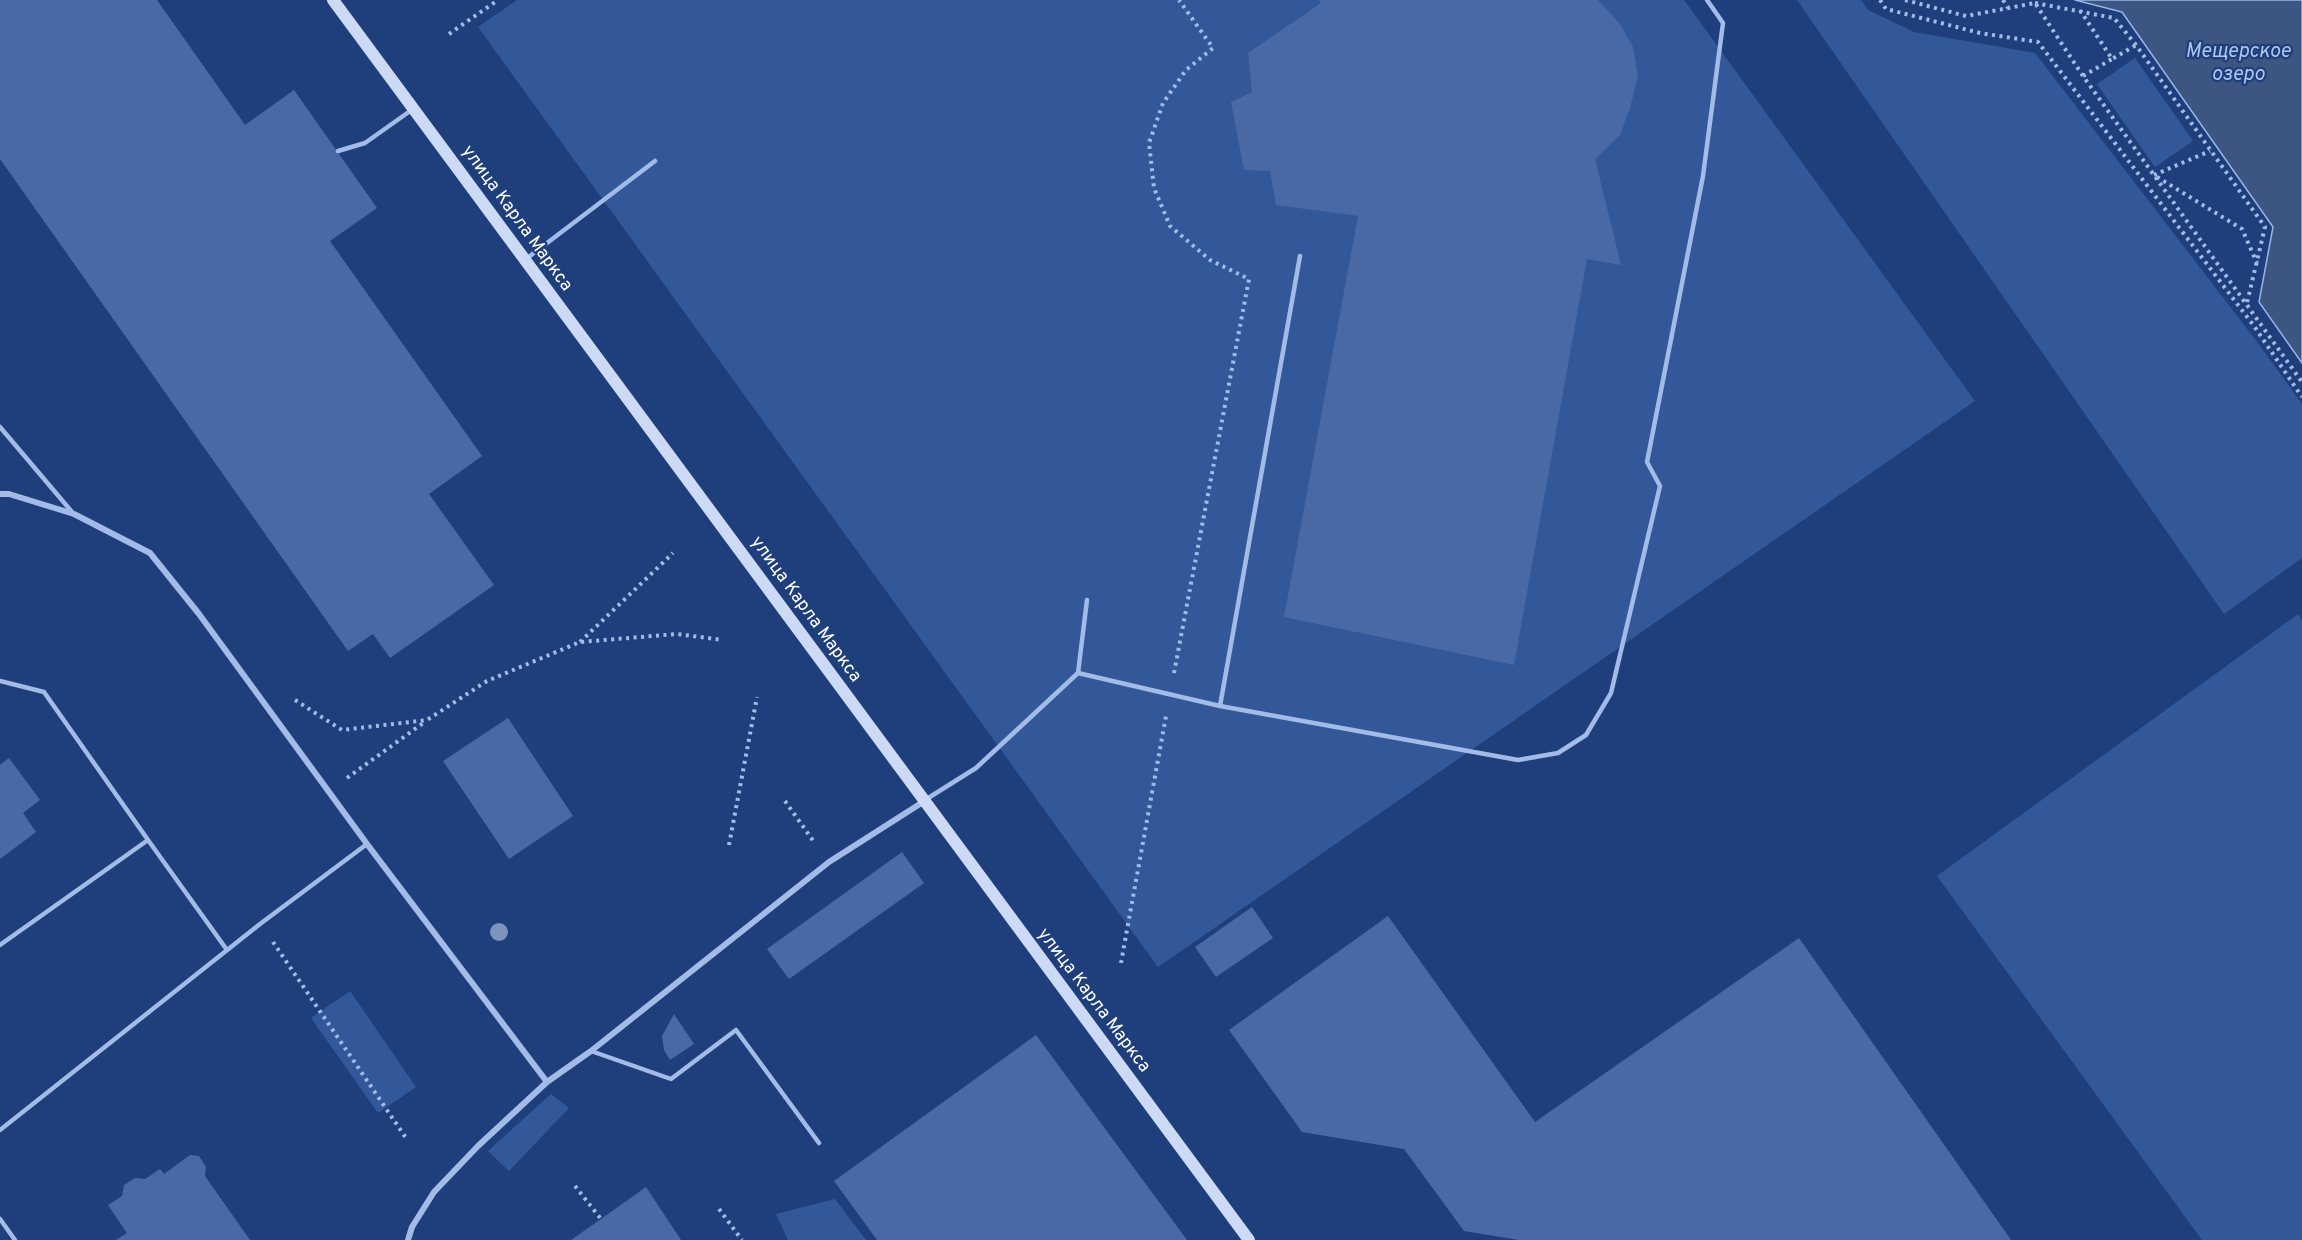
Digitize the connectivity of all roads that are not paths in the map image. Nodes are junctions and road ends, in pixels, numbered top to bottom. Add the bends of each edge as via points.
1 (1707, 0) edge
2 (338, 2) edge
3 (412, 109) junction
4 (338, 151) dead end
5 (656, 161) dead end
6 (1300, 256) dead end
7 (524, 261) junction
8 (0, 426) edge
9 (0, 494) edge
10 (74, 514) junction
11 (1087, 600) dead end
12 (1078, 673) junction
13 (0, 681) edge
14 (1221, 706) junction
15 (923, 802) junction
16 (148, 840) junction
17 (367, 843) junction
18 (0, 945) edge
19 (227, 950) junction
20 (591, 1051) junction
21 (547, 1082) junction
22 (0, 1130) edge
23 (819, 1143) dead end
24 (0, 1219) edge
25 (15, 1240) edge
26 (408, 1240) edge
27 (1249, 1240) edge

1 - 14 lane via 1723,22 1703,176 1647,462 1660,486 1611,693 1586,735 1558,753 1518,760
2 - 3 main road, улица Карла Маркса
3 - 4 lane via 365,143
3 - 7 main road, улица Карла Маркса
5 - 7 lane
6 - 14 lane
7 - 15 main road, улица Карла Маркса
8 - 10 lane
9 - 10 street
10 - 17 street via 150,553
11 - 12 lane
12 - 14 lane
12 - 15 lane via 976,768
13 - 16 lane via 44,692
15 - 20 street via 829,862
15 - 27 main road, улица Карла Маркса
16 - 18 lane
16 - 19 lane
17 - 19 lane
17 - 21 street
19 - 22 lane
20 - 21 street
20 - 23 lane via 671,1079 736,1030
21 - 26 street via 434,1192
24 - 25 lane

